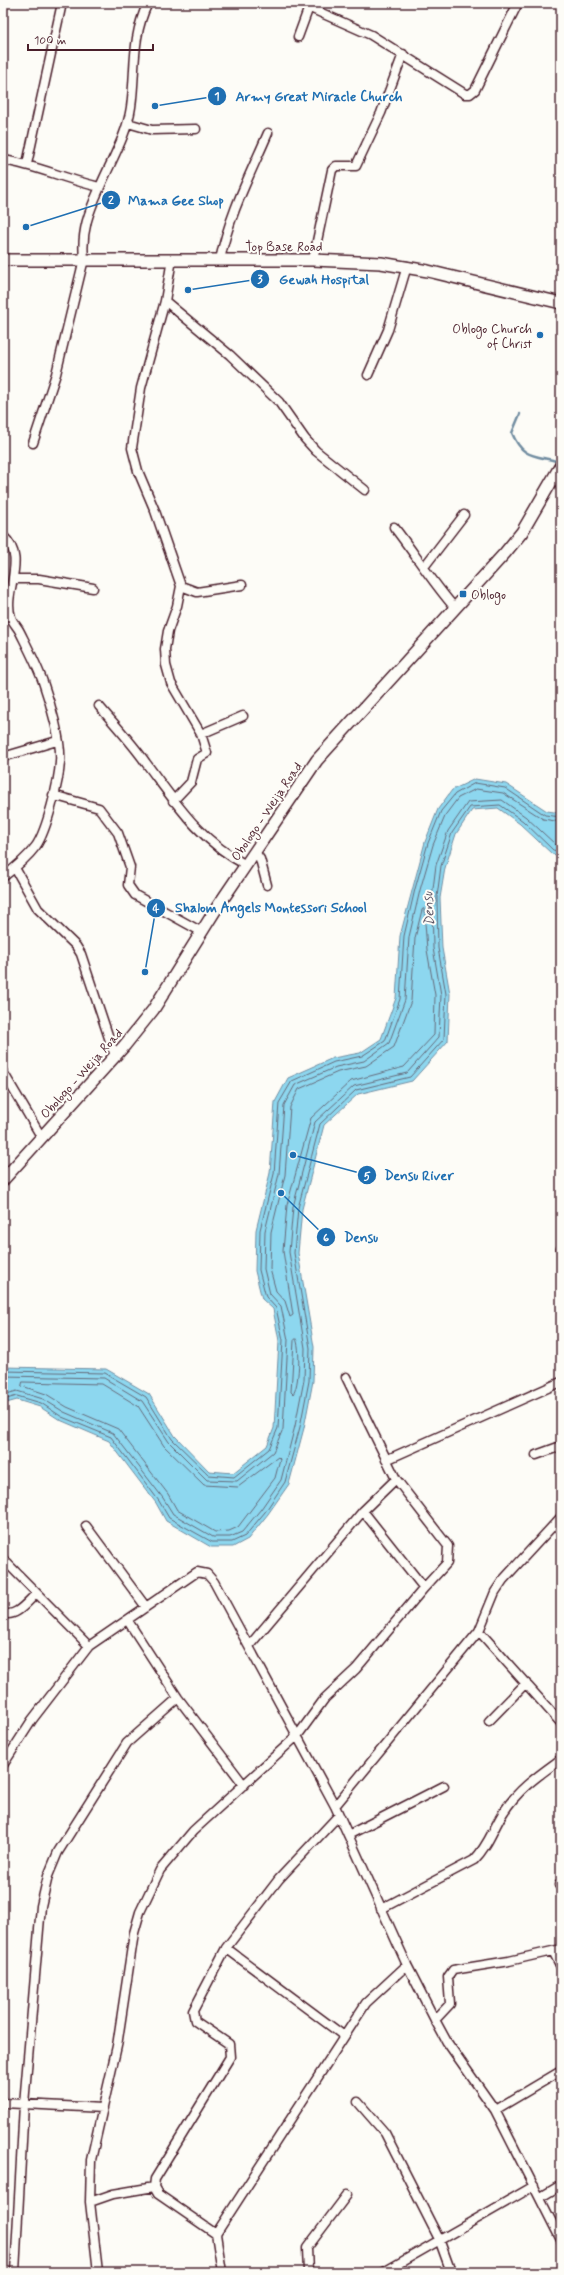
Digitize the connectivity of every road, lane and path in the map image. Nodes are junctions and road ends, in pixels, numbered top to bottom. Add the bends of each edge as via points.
1 (62, 3) edge
2 (148, 3) edge
3 (299, 3) edge
4 (518, 3) edge
5 (309, 7) junction
6 (298, 37) dead end
7 (403, 54) junction
8 (128, 123) junction
9 (196, 129) dead end
10 (268, 133) dead end
11 (3, 160) edge
12 (27, 164) junction
13 (100, 187) junction
14 (84, 259) junction
15 (172, 259) junction
16 (3, 260) edge
17 (220, 260) junction
18 (313, 260) junction
19 (407, 266) junction
20 (166, 301) junction
21 (561, 303) edge
22 (368, 375) dead end
23 (33, 443) dead end
24 (561, 464) edge
25 (558, 476) edge
26 (365, 490) dead end
27 (464, 515) dead end
28 (394, 528) dead end
29 (3, 536) edge
30 (424, 567) junction
31 (14, 579) junction
32 (242, 585) dead end
33 (182, 586) junction
34 (93, 588) dead end
35 (455, 608) junction
36 (7, 619) edge
37 (99, 706) dead end
38 (243, 716) dead end
39 (201, 734) junction
40 (57, 741) junction
41 (3, 757) edge
42 (53, 795) junction
43 (173, 801) junction
44 (255, 852) junction
45 (246, 865) junction
46 (15, 868) junction
47 (3, 877) edge
48 (267, 885) dead end
49 (202, 932) junction
50 (115, 1056) junction
51 (3, 1072) edge
52 (42, 1138) junction
53 (5, 1175) edge
54 (346, 1376) dead end
55 (561, 1382) edge
56 (561, 1446) edge
57 (536, 1455) dead end
58 (386, 1460) junction
59 (396, 1479) junction
60 (363, 1511) junction
61 (561, 1517) edge
62 (86, 1526) dead end
63 (3, 1559) edge
64 (424, 1588) junction
65 (36, 1594) junction
66 (146, 1607) junction
67 (3, 1613) edge
68 (128, 1621) junction
69 (479, 1630) junction
70 (89, 1646) junction
71 (249, 1646) junction
72 (526, 1683) junction
73 (178, 1698) junction
74 (489, 1721) dead end
75 (561, 1723) edge
76 (298, 1735) junction
77 (561, 1759) edge
78 (3, 1765) edge
79 (244, 1785) junction
80 (444, 1786) dead end
81 (335, 1806) junction
82 (339, 1815) junction
83 (348, 1835) junction
84 (381, 1909) junction
85 (226, 1948) junction
86 (557, 1950) edge
87 (407, 1965) junction
88 (561, 1967) edge
89 (435, 2020) junction
90 (344, 2036) junction
91 (561, 2072) edge
92 (358, 2102) dead end
93 (3, 2103) edge
94 (24, 2104) junction
95 (103, 2108) junction
96 (496, 2110) junction
97 (561, 2185) edge
98 (534, 2186) junction
99 (154, 2187) junction
100 (347, 2195) dead end
101 (541, 2196) junction
102 (90, 2202) junction
103 (216, 2234) junction
104 (439, 2239) junction
105 (561, 2240) edge
106 (15, 2272) edge
107 (98, 2272) edge
108 (222, 2272) edge
109 (308, 2272) edge
110 (384, 2272) edge
111 (452, 2272) edge

1 - 12 street
2 - 8 street via 140,18 136,36
3 - 5 street
4 - 7 street via 475,90 470,94 465,94
5 - 6 street
5 - 7 street via 372,35
7 - 18 street via 381,113 356,166 336,166 332,170
8 - 9 street via 152,130
8 - 13 street
10 - 17 street via 225,235
11 - 12 street
12 - 13 street via 51,174
13 - 14 street via 88,214 82,240
14 - 15 street, Top Base Road
14 - 16 street, Top Base Road
14 - 23 street via 56,374
15 - 17 street, Top Base Road
15 - 20 street
17 - 18 street, Top Base Road
18 - 19 street, Top Base Road
19 - 21 street, Top Base Road
19 - 22 street via 388,330
20 - 26 street via 230,355 279,402 305,440 316,451
20 - 33 street via 141,388 132,448 138,471
24 - 25 street, Obologo - Weija Road
25 - 35 street, Obologo - Weija Road via 522,532
27 - 30 street
28 - 30 street
29 - 31 street via 13,550
30 - 35 street via 434,584
31 - 34 street via 39,579
31 - 36 street
32 - 33 street via 197,592
33 - 39 street via 168,631 166,665 171,683
35 - 44 street, Obologo - Weija Road via 317,760
36 - 40 street via 20,632 43,681
37 - 43 street via 146,762
38 - 39 street
39 - 43 street via 207,753 197,759 191,782
40 - 41 street
40 - 42 street via 60,761
42 - 46 street via 37,845
42 - 49 street via 99,808 118,833 130,867 128,885 135,895
43 - 45 street via 214,846
44 - 45 street, Obologo - Weija Road
44 - 48 street via 260,859
45 - 49 street, Obologo - Weija Road
46 - 47 street
46 - 50 street via 38,909 76,946
49 - 50 street, Obologo - Weija Road via 153,1010
50 - 52 street, Obologo - Weija Road
51 - 52 street
52 - 53 street, Obologo - Weija Road
54 - 58 street
55 - 58 street
56 - 57 street
58 - 59 street
59 - 60 street
59 - 64 street via 448,1546 447,1563
60 - 64 street
60 - 71 street
61 - 69 street via 503,1580 495,1592
62 - 66 street
63 - 65 street
64 - 76 street via 356,1669 325,1698
65 - 67 street via 14,1613
65 - 70 street
66 - 68 street
66 - 71 street via 197,1572 207,1574 214,1582
68 - 70 street
68 - 73 street
69 - 72 street
69 - 81 street
70 - 78 street via 32,1720
71 - 76 street
72 - 74 street
72 - 75 street
73 - 79 street
73 - 94 street via 127,1743 58,1852 48,1876 41,1906
76 - 79 street
76 - 81 street
77 - 84 street via 527,1783 503,1813 484,1850 474,1860
79 - 95 street via 193,1831 160,1870 140,1912 134,1933 117,2046
80 - 83 street
81 - 82 street
82 - 83 street
82 - 85 street via 279,1879
83 - 84 street
84 - 87 street
85 - 90 street
85 - 99 street via 193,2011 194,2021 230,2044 230,2057 155,2179
86 - 88 street
86 - 89 street via 453,1970 448,1977 450,2004
87 - 89 street
87 - 90 street via 366,2003
89 - 96 street via 447,2042
90 - 103 street
91 - 96 street
92 - 104 street via 385,2133
93 - 94 street
94 - 95 street
94 - 106 street
95 - 102 street via 92,2160
96 - 98 street
97 - 101 street
98 - 101 street
98 - 104 street
99 - 102 street via 113,2194
99 - 103 street via 158,2194
100 - 109 street via 307,2248
101 - 105 street
102 - 107 street
103 - 108 street
104 - 110 street
104 - 111 street

